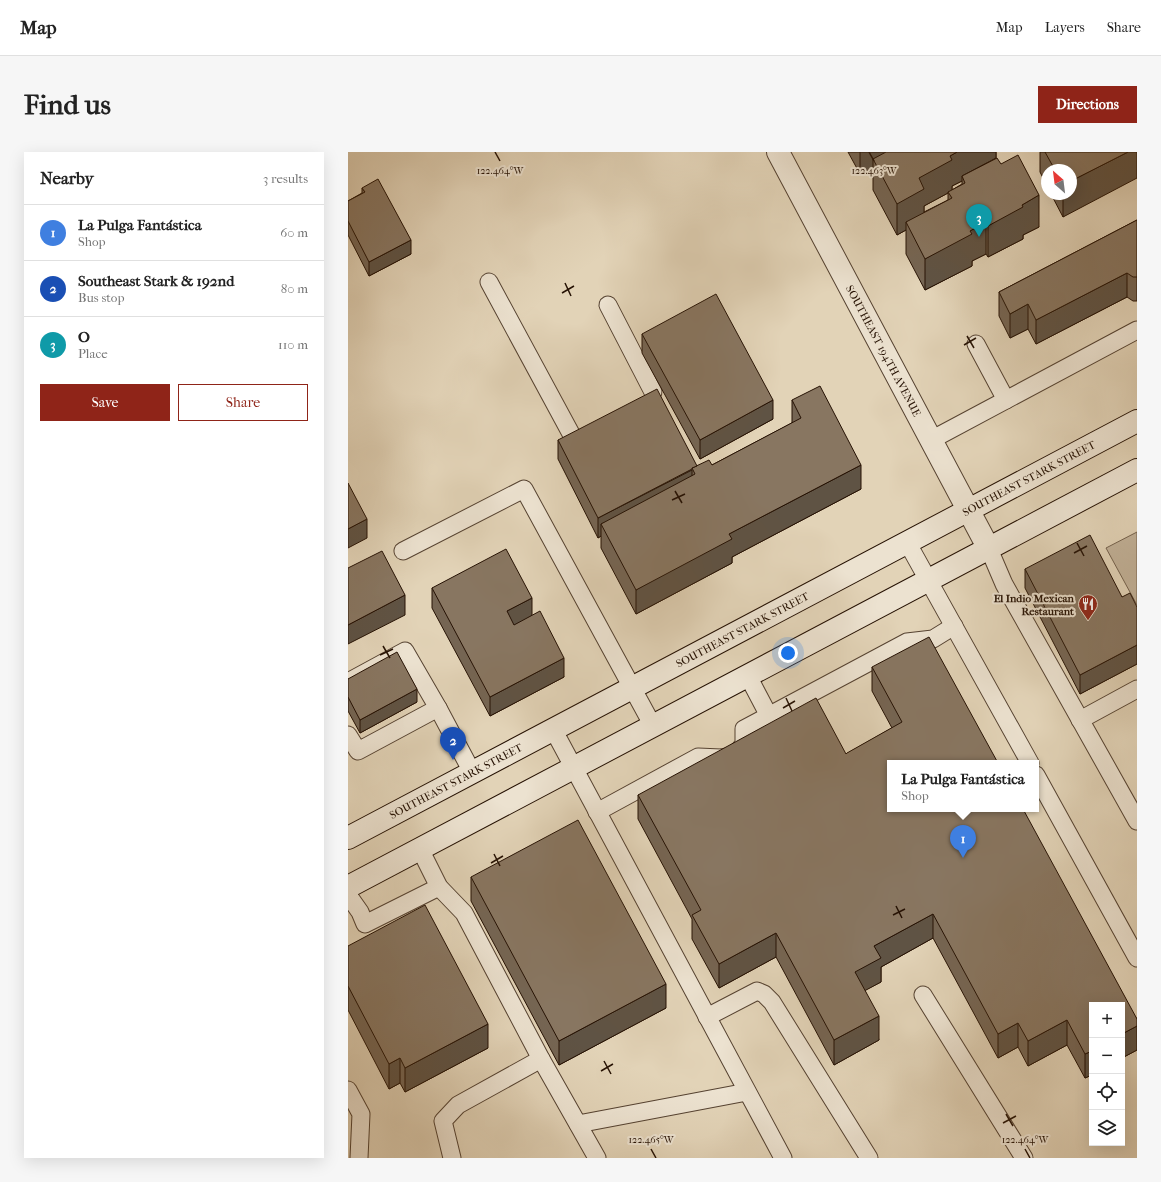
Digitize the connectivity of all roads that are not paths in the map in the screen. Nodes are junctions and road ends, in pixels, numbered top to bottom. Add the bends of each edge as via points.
1 (778, 152) edge
2 (489, 282) dead end
3 (608, 305) dead end
4 (1137, 330) edge
5 (976, 344) dead end
6 (652, 392) edge
7 (1006, 400) junction
8 (1137, 421) edge
9 (931, 440) junction
10 (576, 443) edge
11 (1137, 470) edge
12 (968, 510) junction
13 (907, 542) junction
14 (989, 549) junction
15 (403, 551) dead end
16 (929, 580) junction
17 (954, 626) junction
18 (748, 676) junction
19 (348, 682) edge
20 (632, 687) junction
21 (1137, 689) edge
22 (438, 708) junction
23 (769, 716) junction
24 (1080, 720) junction
25 (653, 726) junction
26 (553, 729) junction
27 (348, 735) edge
28 (1028, 760) edge
29 (573, 768) junction
30 (472, 772) junction
31 (1039, 779) edge
32 (597, 812) junction
33 (1137, 821) edge
34 (348, 838) edge
35 (420, 849) junction
36 (348, 887) edge
37 (439, 887) junction
38 (348, 895) edge
39 (1137, 958) edge
40 (923, 995) dead end
41 (707, 1017) junction
42 (541, 1059) junction
43 (348, 1090) edge
44 (747, 1092) junction
45 (578, 1124) junction
46 (359, 1158) edge
47 (452, 1158) edge
48 (597, 1158) edge
49 (783, 1158) edge
50 (869, 1158) edge
51 (1024, 1158) edge

1 - 9 main road, SOUTHEAST 194TH AVENUE
2 - 10 lane
3 - 6 lane
4 - 7 lane
5 - 7 lane
7 - 9 lane
8 - 12 main road, SOUTHEAST STARK STREET
9 - 12 main road, SOUTHEAST 194TH AVENUE
11 - 14 main road
12 - 13 main road, SOUTHEAST STARK STREET
12 - 14 main road, SOUTHEAST 194TH AVENUE
13 - 16 lane
13 - 20 main road, SOUTHEAST STARK STREET
14 - 16 main road
14 - 24 lane via 1004,584
15 - 20 lane via 524,489
16 - 17 lane
16 - 18 main road
17 - 23 lane via 933,639 907,642
17 - 28 lane
18 - 23 lane
18 - 25 main road
19 - 22 lane via 405,651
20 - 25 lane
20 - 26 main road, SOUTHEAST STARK STREET
21 - 24 lane
22 - 27 lane via 358,751
22 - 30 lane
23 - 32 lane via 744,729 744,744 734,756 698,758
24 - 33 lane
25 - 29 main road
26 - 29 lane
26 - 30 main road, SOUTHEAST STARK STREET
29 - 32 lane
29 - 35 main road
30 - 34 main road, SOUTHEAST STARK STREET
31 - 39 lane
32 - 41 lane
35 - 36 main road
35 - 37 lane
37 - 38 lane via 365,924
37 - 42 lane via 464,913
40 - 51 lane
41 - 44 lane
41 - 50 lane via 757,991 764,994 772,1002
42 - 45 lane
42 - 47 lane via 458,1105 443,1120
43 - 46 lane via 361,1114
44 - 45 lane
44 - 49 lane
45 - 48 lane

